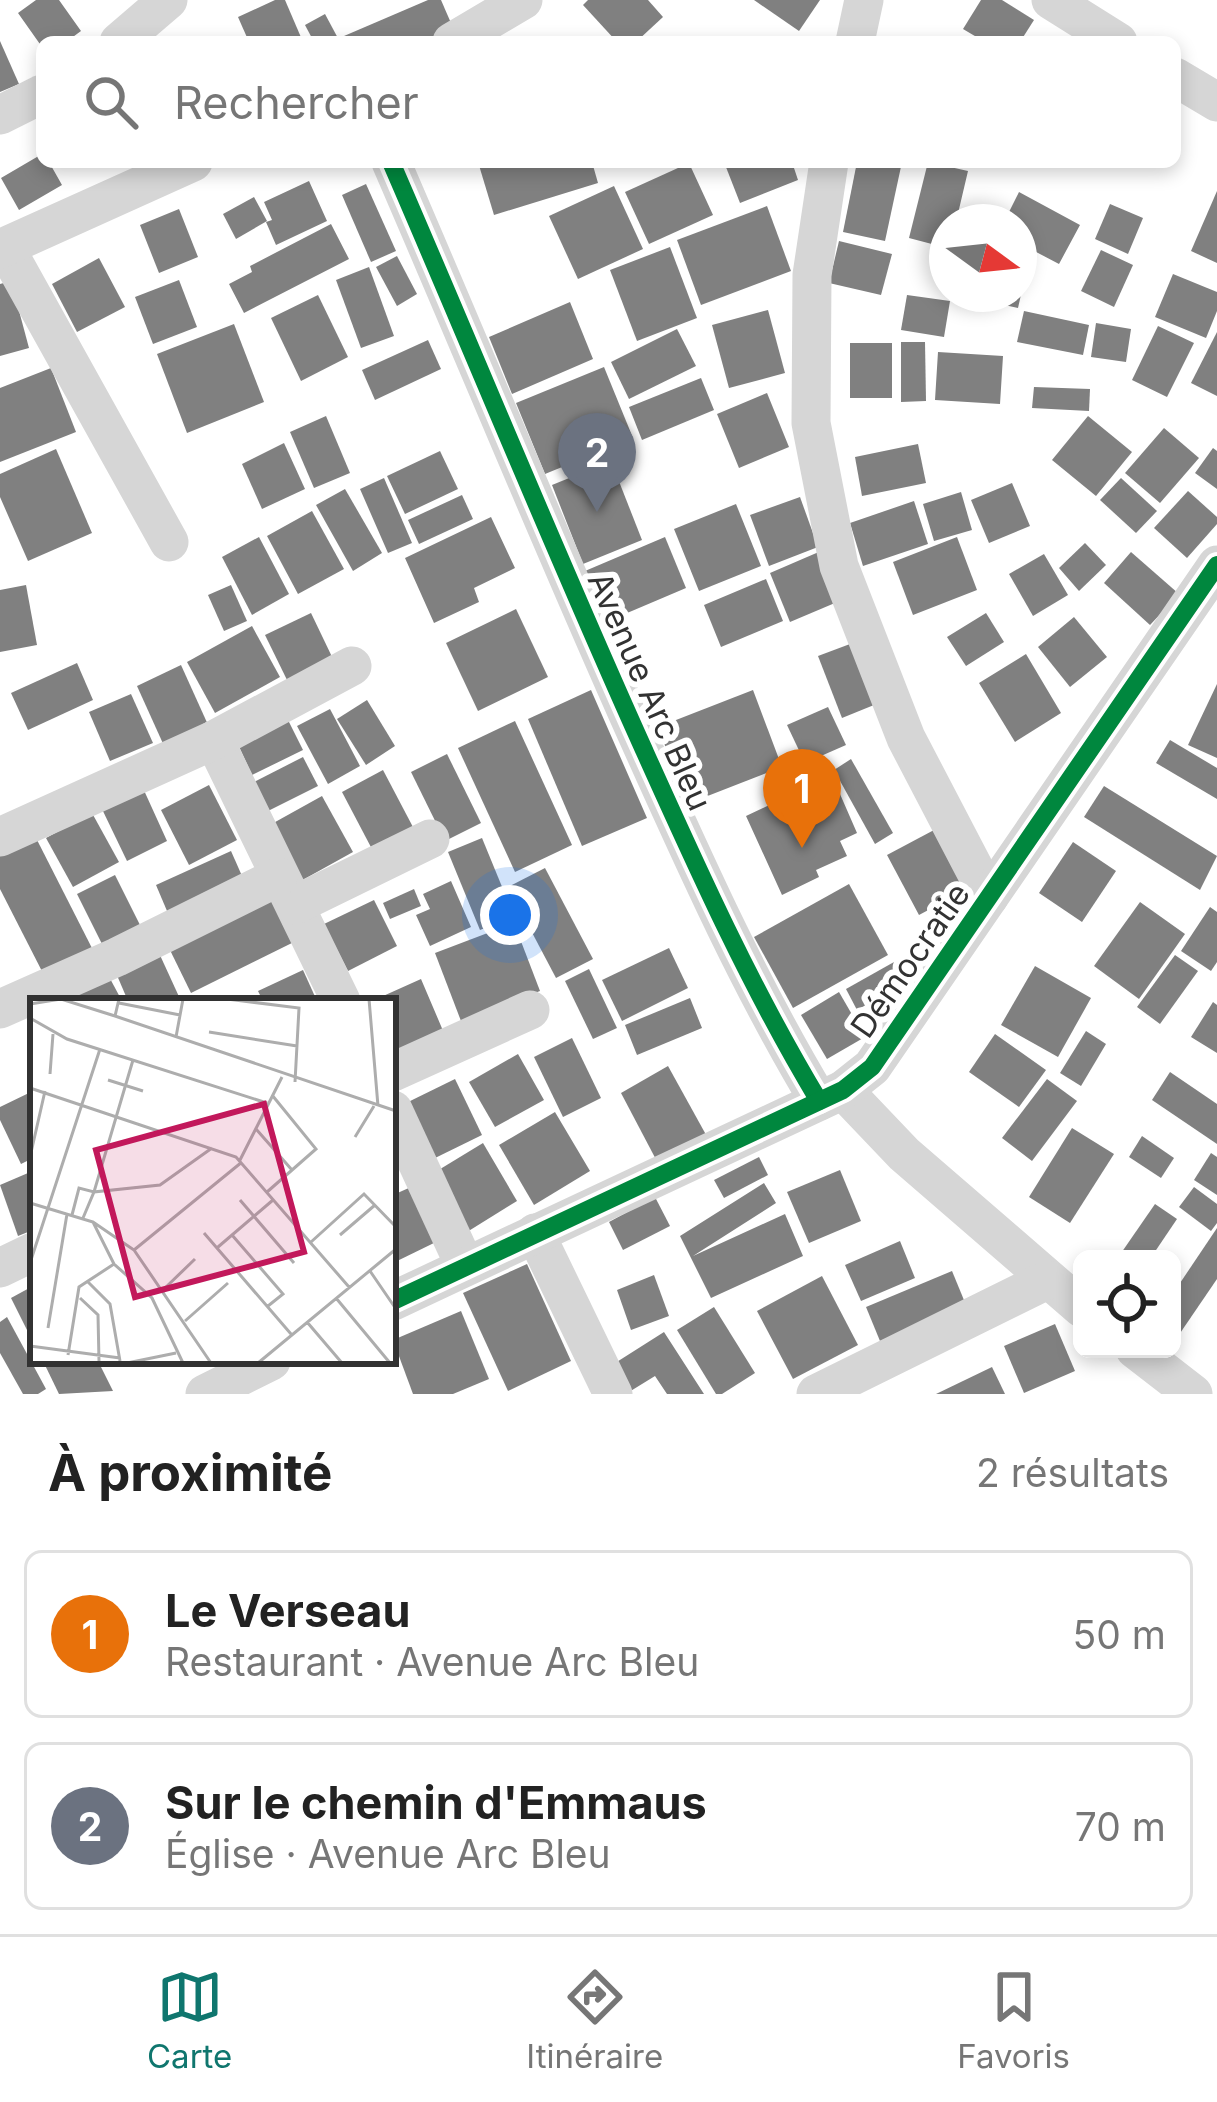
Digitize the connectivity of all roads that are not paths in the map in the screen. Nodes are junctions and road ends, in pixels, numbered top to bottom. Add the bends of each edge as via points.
1 (168, 0) edge
2 (523, 0) edge
3 (864, 0) edge
4 (1051, 0) edge
5 (126, 36) edge
6 (462, 36) edge
7 (856, 36) edge
8 (1108, 36) edge
9 (1181, 81) edge
10 (36, 97) edge
11 (1217, 103) edge
12 (0, 116) edge
13 (180, 168) edge
14 (394, 168) edge
15 (828, 168) edge
16 (3, 248) edge
17 (169, 542) dead end
18 (1217, 565) edge
19 (352, 665) dead end
20 (214, 740) junction
21 (0, 837) edge
22 (430, 839) dead end
23 (287, 891) junction
24 (989, 897) junction
25 (340, 998) edge
26 (0, 1009) edge
27 (530, 1010) dead end
28 (396, 1071) edge
29 (831, 1095) junction
30 (396, 1116) edge
31 (536, 1234) junction
32 (30, 1253) edge
33 (465, 1265) junction
34 (0, 1268) edge
35 (1046, 1280) junction
36 (396, 1300) edge
37 (1073, 1300) edge
38 (1147, 1358) edge
39 (266, 1364) edge
40 (205, 1394) edge
41 (613, 1394) edge
42 (816, 1394) edge
43 (1193, 1394) edge

1 - 5 street
2 - 6 street
3 - 7 street
4 - 8 street
9 - 11 street
10 - 12 street
13 - 16 street
14 - 29 street, Avenue Arc Bleu via 704,884 765,1011
15 - 24 street via 812,275 811,423 839,566 906,738
16 - 17 street
18 - 24 street, Démocratie
19 - 20 street
20 - 21 street
20 - 23 street
22 - 23 street
23 - 25 street
23 - 26 street
24 - 29 street, Démocratie via 872,1067
27 - 28 street
29 - 31 street, Démocratie
29 - 35 street, Avenue Arc Bleu
30 - 33 street
31 - 33 street, Démocratie
31 - 41 street
32 - 34 street
33 - 36 street, Démocratie
35 - 37 street, Avenue Arc Bleu
35 - 42 street
38 - 43 street
39 - 40 street

